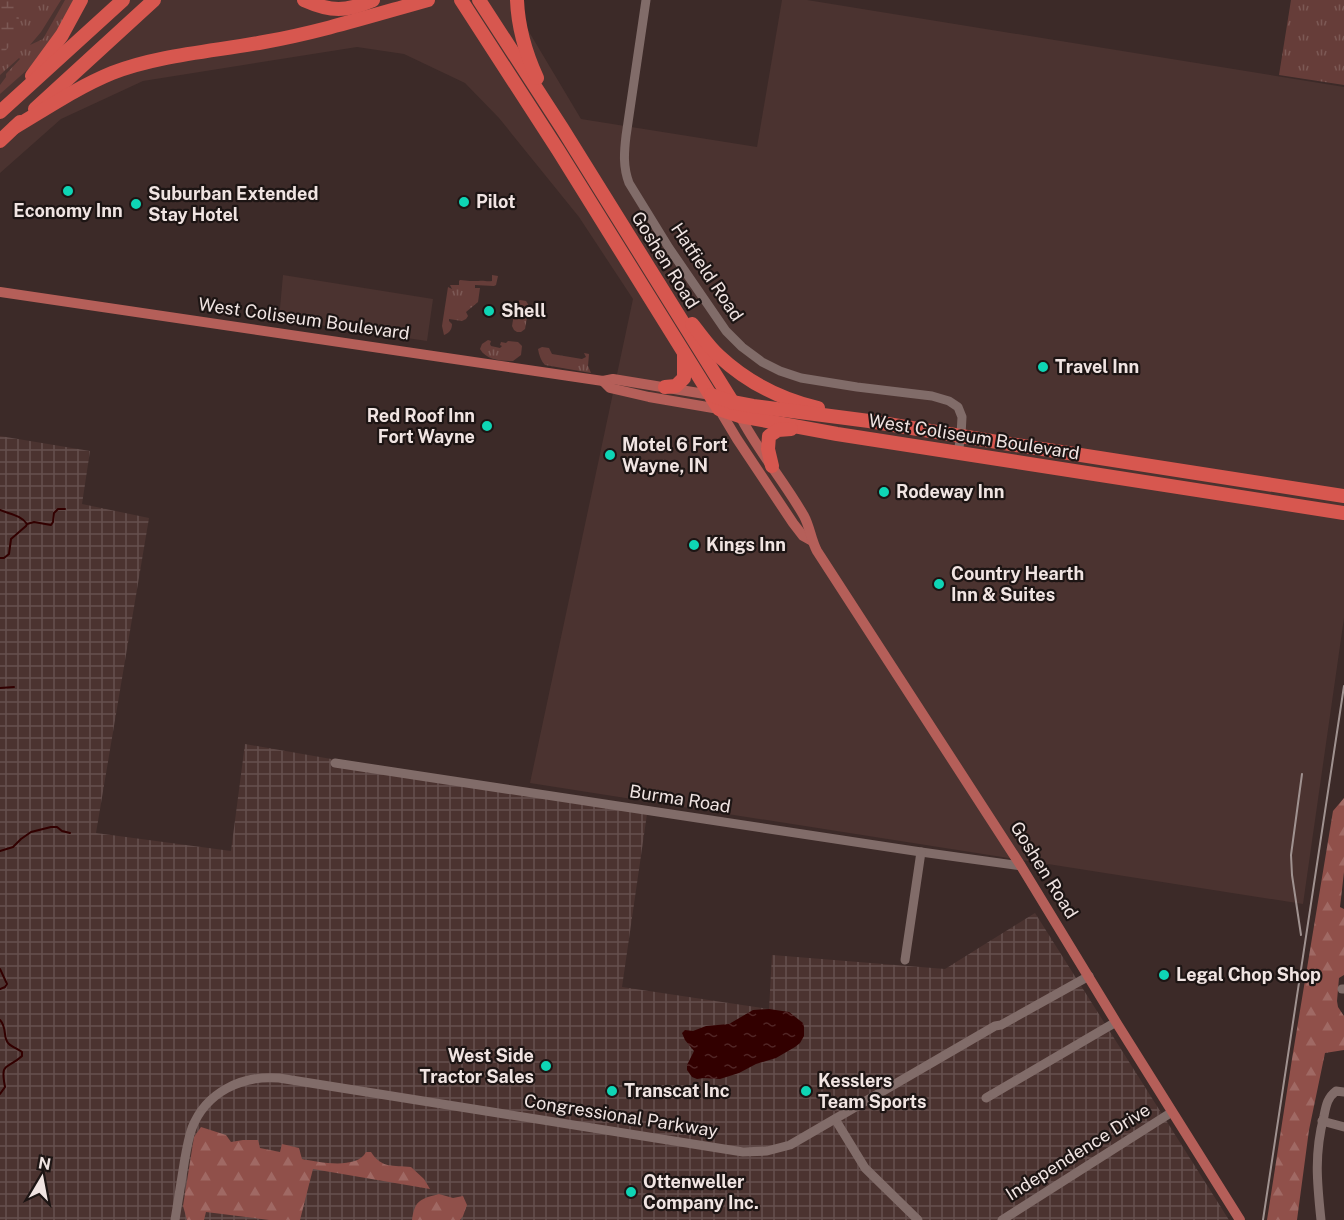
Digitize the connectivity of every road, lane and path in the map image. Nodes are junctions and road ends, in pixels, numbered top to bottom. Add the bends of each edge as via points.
1 (81, 0) edge
2 (123, 0) edge
3 (154, 0) edge
4 (304, 0) edge
5 (373, 0) edge
6 (428, 0) edge
7 (461, 0) edge
8 (479, 0) edge
9 (517, 0) edge
10 (646, 0) edge
11 (23, 91) junction
12 (0, 112) edge
13 (15, 126) junction
14 (562, 128) junction
15 (0, 141) edge
16 (654, 277) junction
17 (0, 292) edge
18 (684, 352) junction
19 (603, 381) junction
20 (665, 387) junction
21 (711, 395) junction
22 (732, 402) junction
23 (719, 409) junction
24 (740, 416) junction
25 (869, 421) junction
26 (807, 428) junction
27 (961, 435) junction
28 (958, 453) junction
29 (772, 466) junction
30 (1344, 496) edge
31 (1344, 513) edge
32 (812, 542) junction
33 (335, 763) dead end
34 (921, 852) junction
35 (1021, 866) junction
36 (905, 960) dead end
37 (1088, 974) junction
38 (1116, 1022) junction
39 (1344, 1092) edge
40 (986, 1098) dead end
41 (1172, 1112) junction
42 (835, 1119) junction
43 (1322, 1121) junction
44 (1344, 1127) edge
45 (176, 1220) edge
46 (918, 1220) edge
47 (1002, 1220) edge
48 (1240, 1220) edge
49 (1321, 1220) edge

1 - 11 highway
2 - 11 highway
3 - 13 highway
4 - 5 highway via 321,8 340,9
6 - 13 highway via 329,28 153,61 113,73
7 - 18 highway
8 - 14 highway, Goshen Road
9 - 14 highway via 531,64
10 - 27 street, Hatfield Road via 626,136 625,173 669,248 726,331 754,356 782,372 818,382 945,399 961,412
11 - 12 highway
13 - 15 highway
14 - 16 highway, Goshen Road
16 - 22 highway, Goshen Road
16 - 25 highway via 718,356 749,381 774,394
17 - 19 main road, West Coliseum Boulevard
18 - 20 highway via 684,378 676,386
18 - 21 highway
19 - 20 main road, West Coliseum Boulevard
19 - 23 main road, West Coliseum Boulevard via 610,388
20 - 21 main road, West Coliseum Boulevard
21 - 22 highway, West Coliseum Boulevard
21 - 23 highway
22 - 24 highway, Goshen Road
22 - 25 highway, West Coliseum Boulevard
23 - 24 highway, West Coliseum Boulevard
23 - 32 main road, Goshen Road via 793,523
24 - 26 highway, West Coliseum Boulevard
24 - 29 main road, Goshen Road
25 - 27 highway, West Coliseum Boulevard
26 - 28 highway, West Coliseum Boulevard
26 - 29 highway via 778,430 769,436
27 - 28 street
27 - 30 highway, West Coliseum Boulevard
28 - 31 highway, West Coliseum Boulevard
29 - 32 main road, Goshen Road via 804,517
32 - 35 main road, Goshen Road
33 - 34 street, Burma Road
34 - 35 street, Burma Road
34 - 36 street
35 - 37 main road, Goshen Road
37 - 38 main road, Goshen Road
37 - 42 street, Congressional Parkway
38 - 40 street
38 - 41 main road, Goshen Road
39 - 43 street via 1330,1095
41 - 47 street, Independence Drive
41 - 48 main road, Goshen Road
42 - 45 street, Congressional Parkway via 790,1145 758,1152 279,1078 250,1079 216,1096 192,1128
42 - 46 street via 865,1168
43 - 44 street
43 - 49 street via 1316,1169

